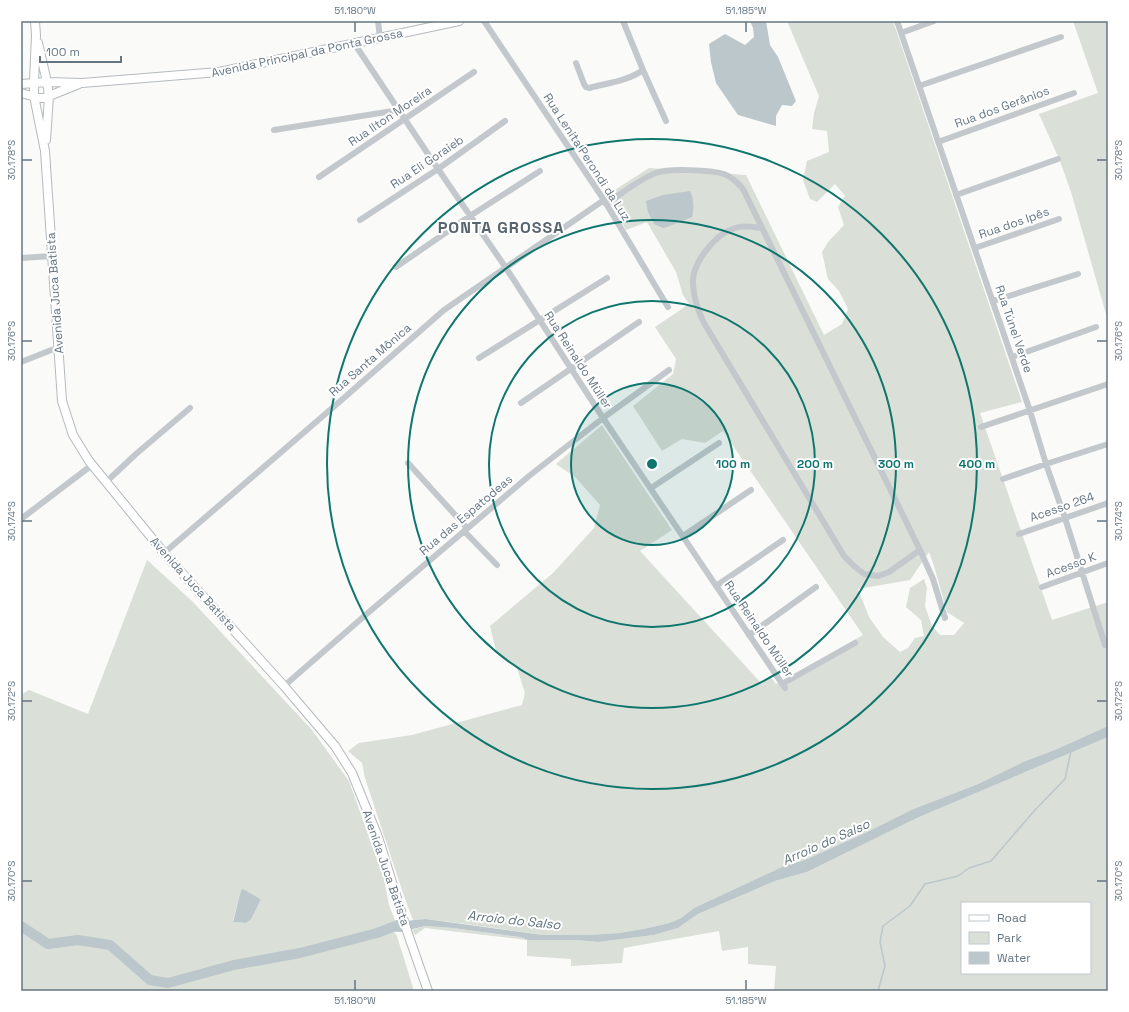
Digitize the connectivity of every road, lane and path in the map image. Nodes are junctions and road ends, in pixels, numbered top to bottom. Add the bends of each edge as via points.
1 (35, 21) edge
2 (378, 21) edge
3 (459, 21) edge
4 (484, 21) edge
5 (623, 21) edge
6 (897, 21) edge
7 (934, 21) edge
8 (901, 33) junction
9 (36, 35) junction
10 (380, 38) junction
11 (1061, 38) dead end
12 (354, 43) junction
13 (576, 63) dead end
14 (643, 70) junction
15 (474, 72) dead end
16 (34, 82) junction
17 (47, 82) junction
18 (82, 83) junction
19 (21, 84) edge
20 (919, 86) junction
21 (21, 93) edge
22 (1074, 93) dead end
23 (34, 96) junction
24 (48, 96) junction
25 (399, 110) junction
26 (405, 119) junction
27 (505, 121) dead end
28 (666, 121) dead end
29 (274, 130) dead end
30 (938, 142) junction
31 (45, 151) junction
32 (1058, 159) dead end
33 (438, 169) junction
34 (540, 171) dead end
35 (319, 177) dead end
36 (956, 195) junction
37 (605, 202) junction
38 (470, 216) junction
39 (1059, 219) dead end
40 (360, 220) dead end
41 (762, 228) junction
42 (975, 248) junction
43 (52, 256) junction
44 (21, 258) edge
45 (396, 267) dead end
46 (506, 268) junction
47 (1078, 274) dead end
48 (607, 278) dead end
49 (993, 301) junction
50 (668, 306) dead end
51 (540, 320) junction
52 (639, 322) dead end
53 (1096, 327) dead end
54 (59, 347) junction
55 (1012, 357) junction
56 (479, 358) dead end
57 (21, 362) edge
58 (571, 369) junction
59 (669, 370) dead end
60 (1108, 384) edge
61 (521, 403) dead end
62 (190, 408) dead end
63 (1030, 411) junction
64 (602, 418) junction
65 (981, 427) dead end
66 (719, 443) dead end
67 (1108, 444) edge
68 (408, 463) dead end
69 (1046, 464) junction
70 (92, 465) junction
71 (1004, 479) dead end
72 (106, 482) junction
73 (651, 488) junction
74 (751, 490) dead end
75 (1108, 503) edge
76 (1066, 518) junction
77 (21, 519) edge
78 (465, 529) junction
79 (1021, 533) dead end
80 (683, 536) junction
81 (783, 540) dead end
82 (920, 550) junction
83 (164, 553) junction
84 (1108, 563) edge
85 (497, 565) dead end
86 (1082, 572) junction
87 (716, 586) junction
88 (816, 587) dead end
89 (1042, 587) dead end
90 (945, 618) dead end
91 (749, 635) junction
92 (855, 643) dead end
93 (1105, 645) dead end
94 (284, 686) junction
95 (428, 991) edge

1 - 9 main road, Avenida Juca Batista
2 - 10 street
3 - 10 main road, Avenida Principal da Ponta Grossa
4 - 37 street, Rua Lenita Perondi da Luz
5 - 14 street
6 - 8 street, Rua Túnel Verde
7 - 8 street
8 - 20 street, Rua Túnel Verde
9 - 16 main road, Avenida Juca Batista
9 - 17 main road, Avenida Juca Batista
10 - 12 main road, Avenida Principal da Ponta Grossa
11 - 20 street
12 - 18 main road, Avenida Principal da Ponta Grossa via 219,72
12 - 25 street, Rua Reinaldo Müller
13 - 14 street via 584,84 589,88
14 - 28 street
15 - 26 street, Rua Ilton Moreira
16 - 17 main road, Avenida Principal da Ponta Grossa
16 - 19 main road, Avenida Principal da Ponta Grossa
16 - 23 main road, Avenida Juca Batista
17 - 18 main road, Avenida Principal da Ponta Grossa
17 - 24 main road, Avenida Juca Batista
18 - 24 main road, Avenida Principal da Ponta Grossa
20 - 30 street, Rua Túnel Verde
21 - 23 main road, Avenida Principal da Ponta Grossa
22 - 30 street, Rua dos Gerânios
23 - 24 main road, Avenida Principal da Ponta Grossa
23 - 31 main road, Avenida Juca Batista
24 - 31 main road, Avenida Juca Batista
25 - 26 street, Rua Reinaldo Müller
25 - 29 street
26 - 33 street, Rua Reinaldo Müller
26 - 35 street, Rua Ilton Moreira
27 - 33 street, Rua Eli Goraieb
30 - 36 street, Rua Túnel Verde
31 - 43 main road, Avenida Juca Batista
32 - 36 street
33 - 38 street, Rua Reinaldo Müller
33 - 40 street, Rua Eli Goraieb
34 - 38 street
36 - 42 street, Rua Túnel Verde
37 - 41 street, Rua Santa Mônica via 658,172 707,171 724,174 737,181
37 - 46 street, Rua Santa Mônica
37 - 50 street, Rua Lenita Perondi da Luz
38 - 45 street
38 - 46 street, Rua Reinaldo Müller
39 - 42 street, Rua dos Ipês
41 - 82 street, Rua Santa Mônica
41 - 82 street via 734,228 713,242 698,260 692,284 704,323 844,556 864,574 878,576 889,572
42 - 49 street, Rua Túnel Verde
43 - 44 street
43 - 54 main road, Avenida Juca Batista
46 - 51 street, Rua Reinaldo Müller
46 - 83 street, Rua Santa Mônica via 444,310
47 - 49 street
48 - 51 street
49 - 55 street, Rua Túnel Verde
51 - 56 street
51 - 58 street, Rua Reinaldo Müller
52 - 58 street
53 - 55 street
54 - 57 street
54 - 70 main road, Avenida Juca Batista via 62,401 73,435
55 - 63 street, Rua Túnel Verde
58 - 61 street
58 - 64 street, Rua Reinaldo Müller
59 - 64 street, Rua das Espatodeas
60 - 63 street
62 - 72 street
63 - 65 street
63 - 69 street, Rua Túnel Verde
64 - 73 street, Rua Reinaldo Müller
64 - 78 street, Rua das Espatodeas
66 - 73 street
67 - 69 street
68 - 78 street
69 - 71 street
69 - 76 street, Rua Túnel Verde
70 - 72 main road, Avenida Juca Batista
70 - 77 street
72 - 83 main road, Avenida Juca Batista
73 - 80 street, Rua Reinaldo Müller
74 - 80 street
75 - 76 street, Acesso 264
76 - 79 street, Acesso 264
76 - 86 street, Rua Túnel Verde
78 - 85 street
78 - 94 street, Rua das Espatodeas
80 - 87 street, Rua Reinaldo Müller
81 - 87 street
82 - 90 street, Rua Santa Mônica via 933,579
83 - 94 main road, Avenida Juca Batista
84 - 86 street, Acesso K
86 - 89 street, Acesso K
86 - 93 street, Rua Túnel Verde
87 - 91 street, Rua Reinaldo Müller
88 - 91 street
91 - 92 street, Rua Reinaldo Müller via 784,686
94 - 95 main road, Avenida Juca Batista via 334,746 352,773 378,837

